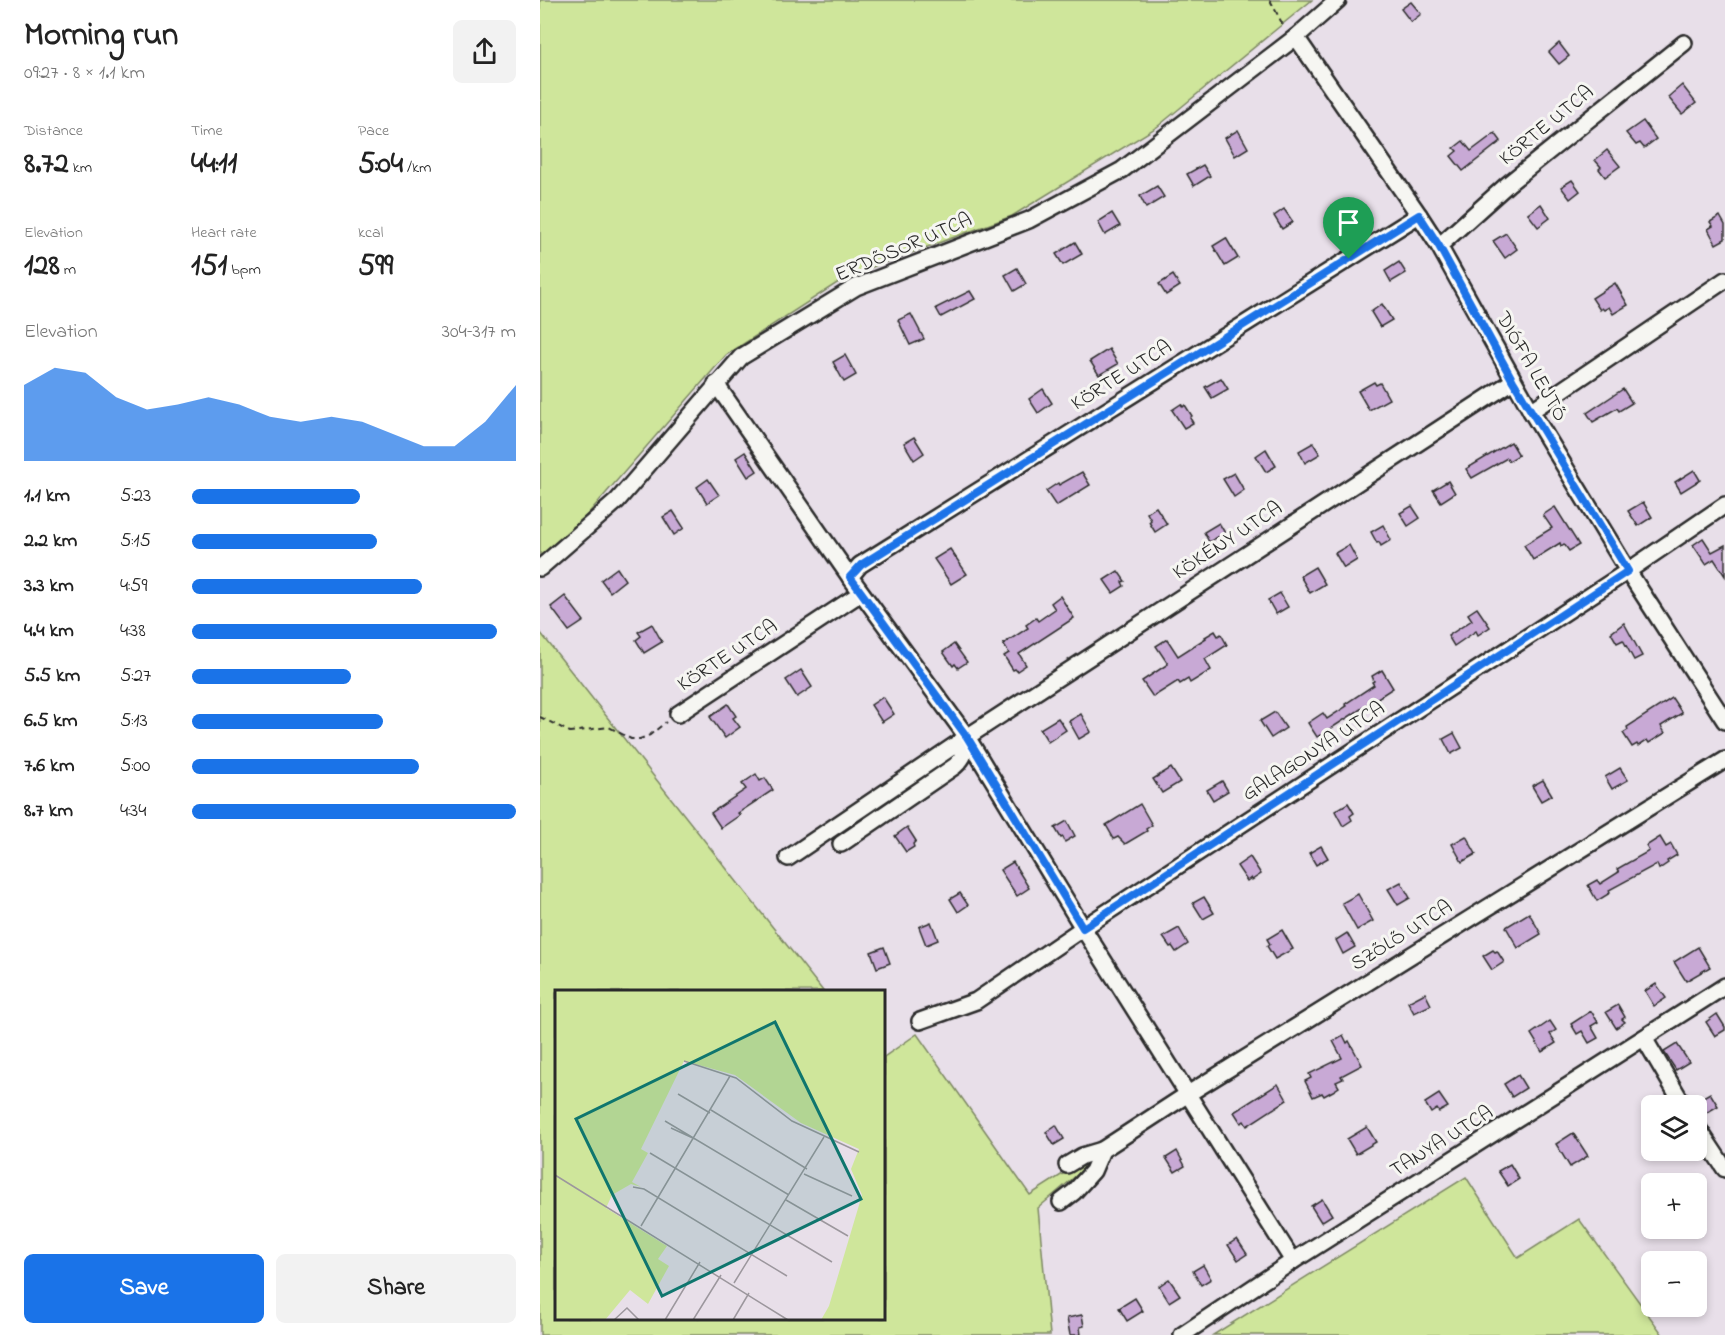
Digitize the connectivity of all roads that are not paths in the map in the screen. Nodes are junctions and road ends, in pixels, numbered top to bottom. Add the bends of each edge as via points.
1 (1338, 0) edge
2 (1295, 38) junction
3 (1684, 43) dead end
4 (1419, 215) junction
5 (1439, 246) junction
6 (1725, 280) edge
7 (1513, 381) junction
8 (716, 384) junction
9 (1531, 411) junction
10 (1725, 505) edge
11 (540, 568) edge
12 (1628, 571) junction
13 (850, 577) junction
14 (861, 593) junction
15 (678, 714) road end
16 (1725, 721) edge
17 (967, 737) junction
18 (1725, 760) edge
19 (841, 844) dead end
20 (788, 858) dead end
21 (1083, 928) junction
22 (1725, 986) edge
23 (920, 1021) dead end
24 (1644, 1038) junction
25 (1188, 1094) junction
26 (1678, 1095) edge
27 (1707, 1142) edge
28 (1102, 1150) junction
29 (1067, 1165) dead end
30 (1725, 1169) edge
31 (1061, 1202) dead end
32 (1293, 1261) junction
33 (1182, 1335) edge

1 - 2 street, ERDŐSOR UTCA
2 - 4 street, DIÓFA LEJTŐ
2 - 8 street, ERDŐSOR UTCA via 1122,170 1029,220 856,287 741,357
3 - 5 street, KÖRTE UTCA via 1508,184
4 - 5 street, DIÓFA LEJTŐ
4 - 13 street, KÖRTE UTCA via 871,558
5 - 7 street, DIÓFA LEJTŐ
6 - 9 street
7 - 9 street, DIÓFA LEJTŐ
7 - 17 street, KÖKÉNY UTCA
8 - 11 street, ERDŐSOR UTCA via 617,501
8 - 13 street
9 - 12 street, DIÓFA LEJTŐ
10 - 12 street, GALAGONYA UTCA
12 - 16 street, DIÓFA LEJTŐ
12 - 21 street, GALAGONYA UTCA
13 - 14 street
14 - 15 street, KÖRTE UTCA
14 - 17 street
17 - 19 street via 962,760 955,766
17 - 20 street, KÖKÉNY UTCA
17 - 21 street
18 - 25 street, SZŐLŐ UTCA
21 - 23 street, GALAGONYA UTCA via 976,1001
21 - 25 street
22 - 24 street, TANYA UTCA
24 - 26 street
24 - 32 street, TANYA UTCA
25 - 28 street, SZŐLŐ UTCA
25 - 32 street
27 - 30 street
28 - 29 street, SZŐLŐ UTCA
28 - 31 street, SZŐLŐ UTCA via 1093,1171
32 - 33 street, TANYA UTCA

